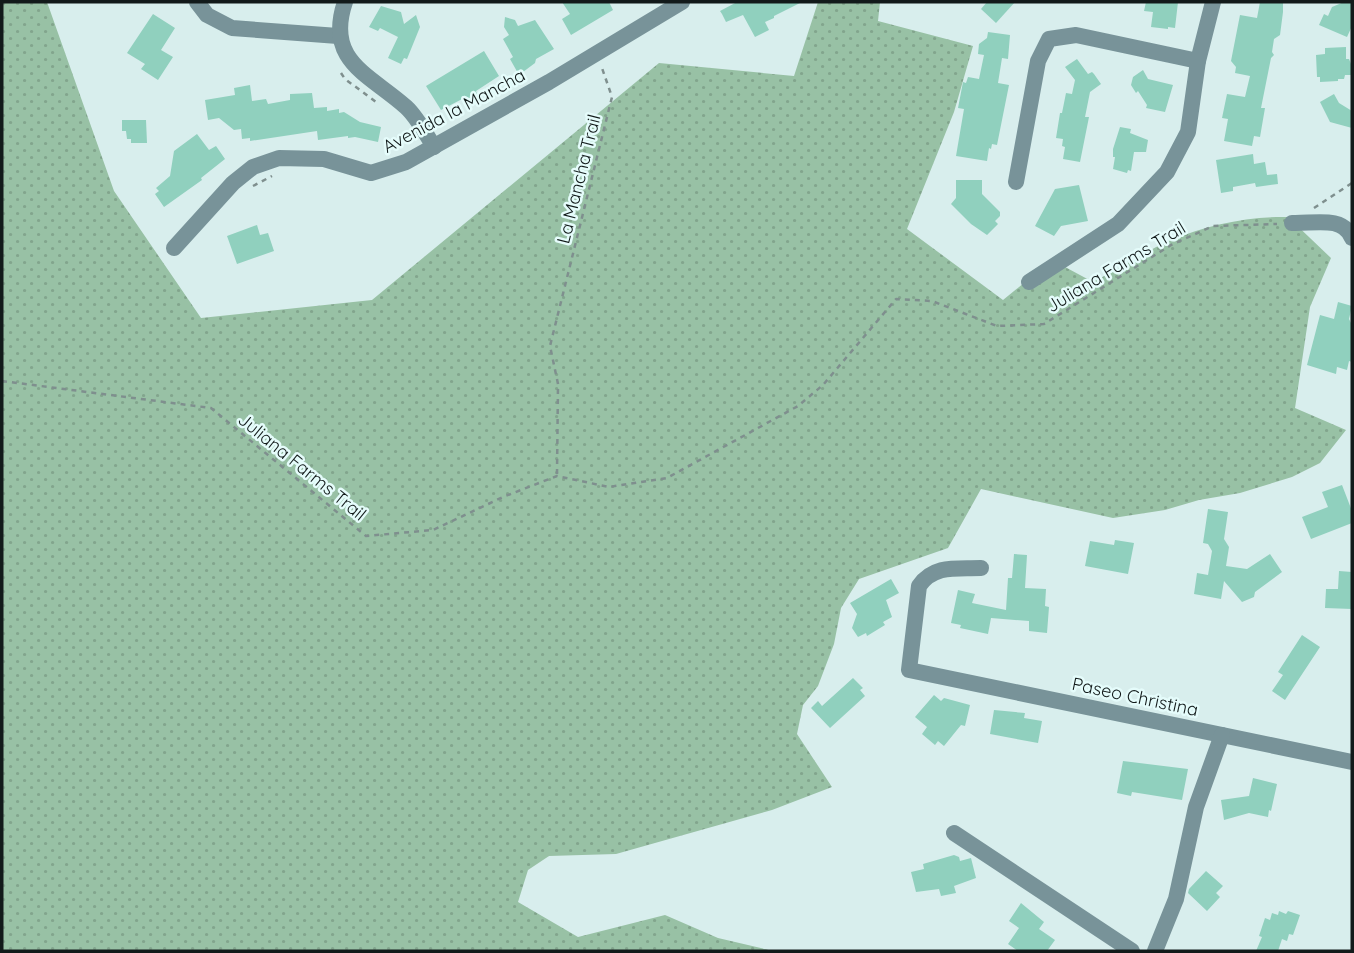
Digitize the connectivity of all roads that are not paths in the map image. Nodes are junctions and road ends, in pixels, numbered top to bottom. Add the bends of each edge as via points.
1 (197, 2) edge
2 (345, 2) edge
3 (682, 2) edge
4 (1213, 2) edge
5 (338, 36) junction
6 (1198, 61) junction
7 (434, 147) junction
8 (1016, 182) dead end
9 (1292, 223) road end
10 (1352, 238) edge
11 (174, 248) dead end
12 (1029, 282) dead end
13 (981, 568) dead end
14 (1222, 736) junction
15 (1352, 762) edge
16 (954, 832) dead end
17 (1132, 951) edge
18 (1155, 951) edge

1 - 5 street via 207,15 232,28
2 - 5 street
3 - 7 street, Avenida la Mancha
4 - 6 street
5 - 7 street via 354,66 408,109
6 - 8 street via 1076,35 1049,38 1038,61
6 - 12 street via 1188,132 1167,172 1118,224
7 - 11 street, Avenida la Mancha via 371,173 324,159 279,158 253,167
9 - 10 street via 1338,223
13 - 14 street, Paseo Christina via 936,570 924,578 919,586 909,670
14 - 15 street, Paseo Christina
14 - 18 street via 1196,807 1183,873
16 - 17 street

